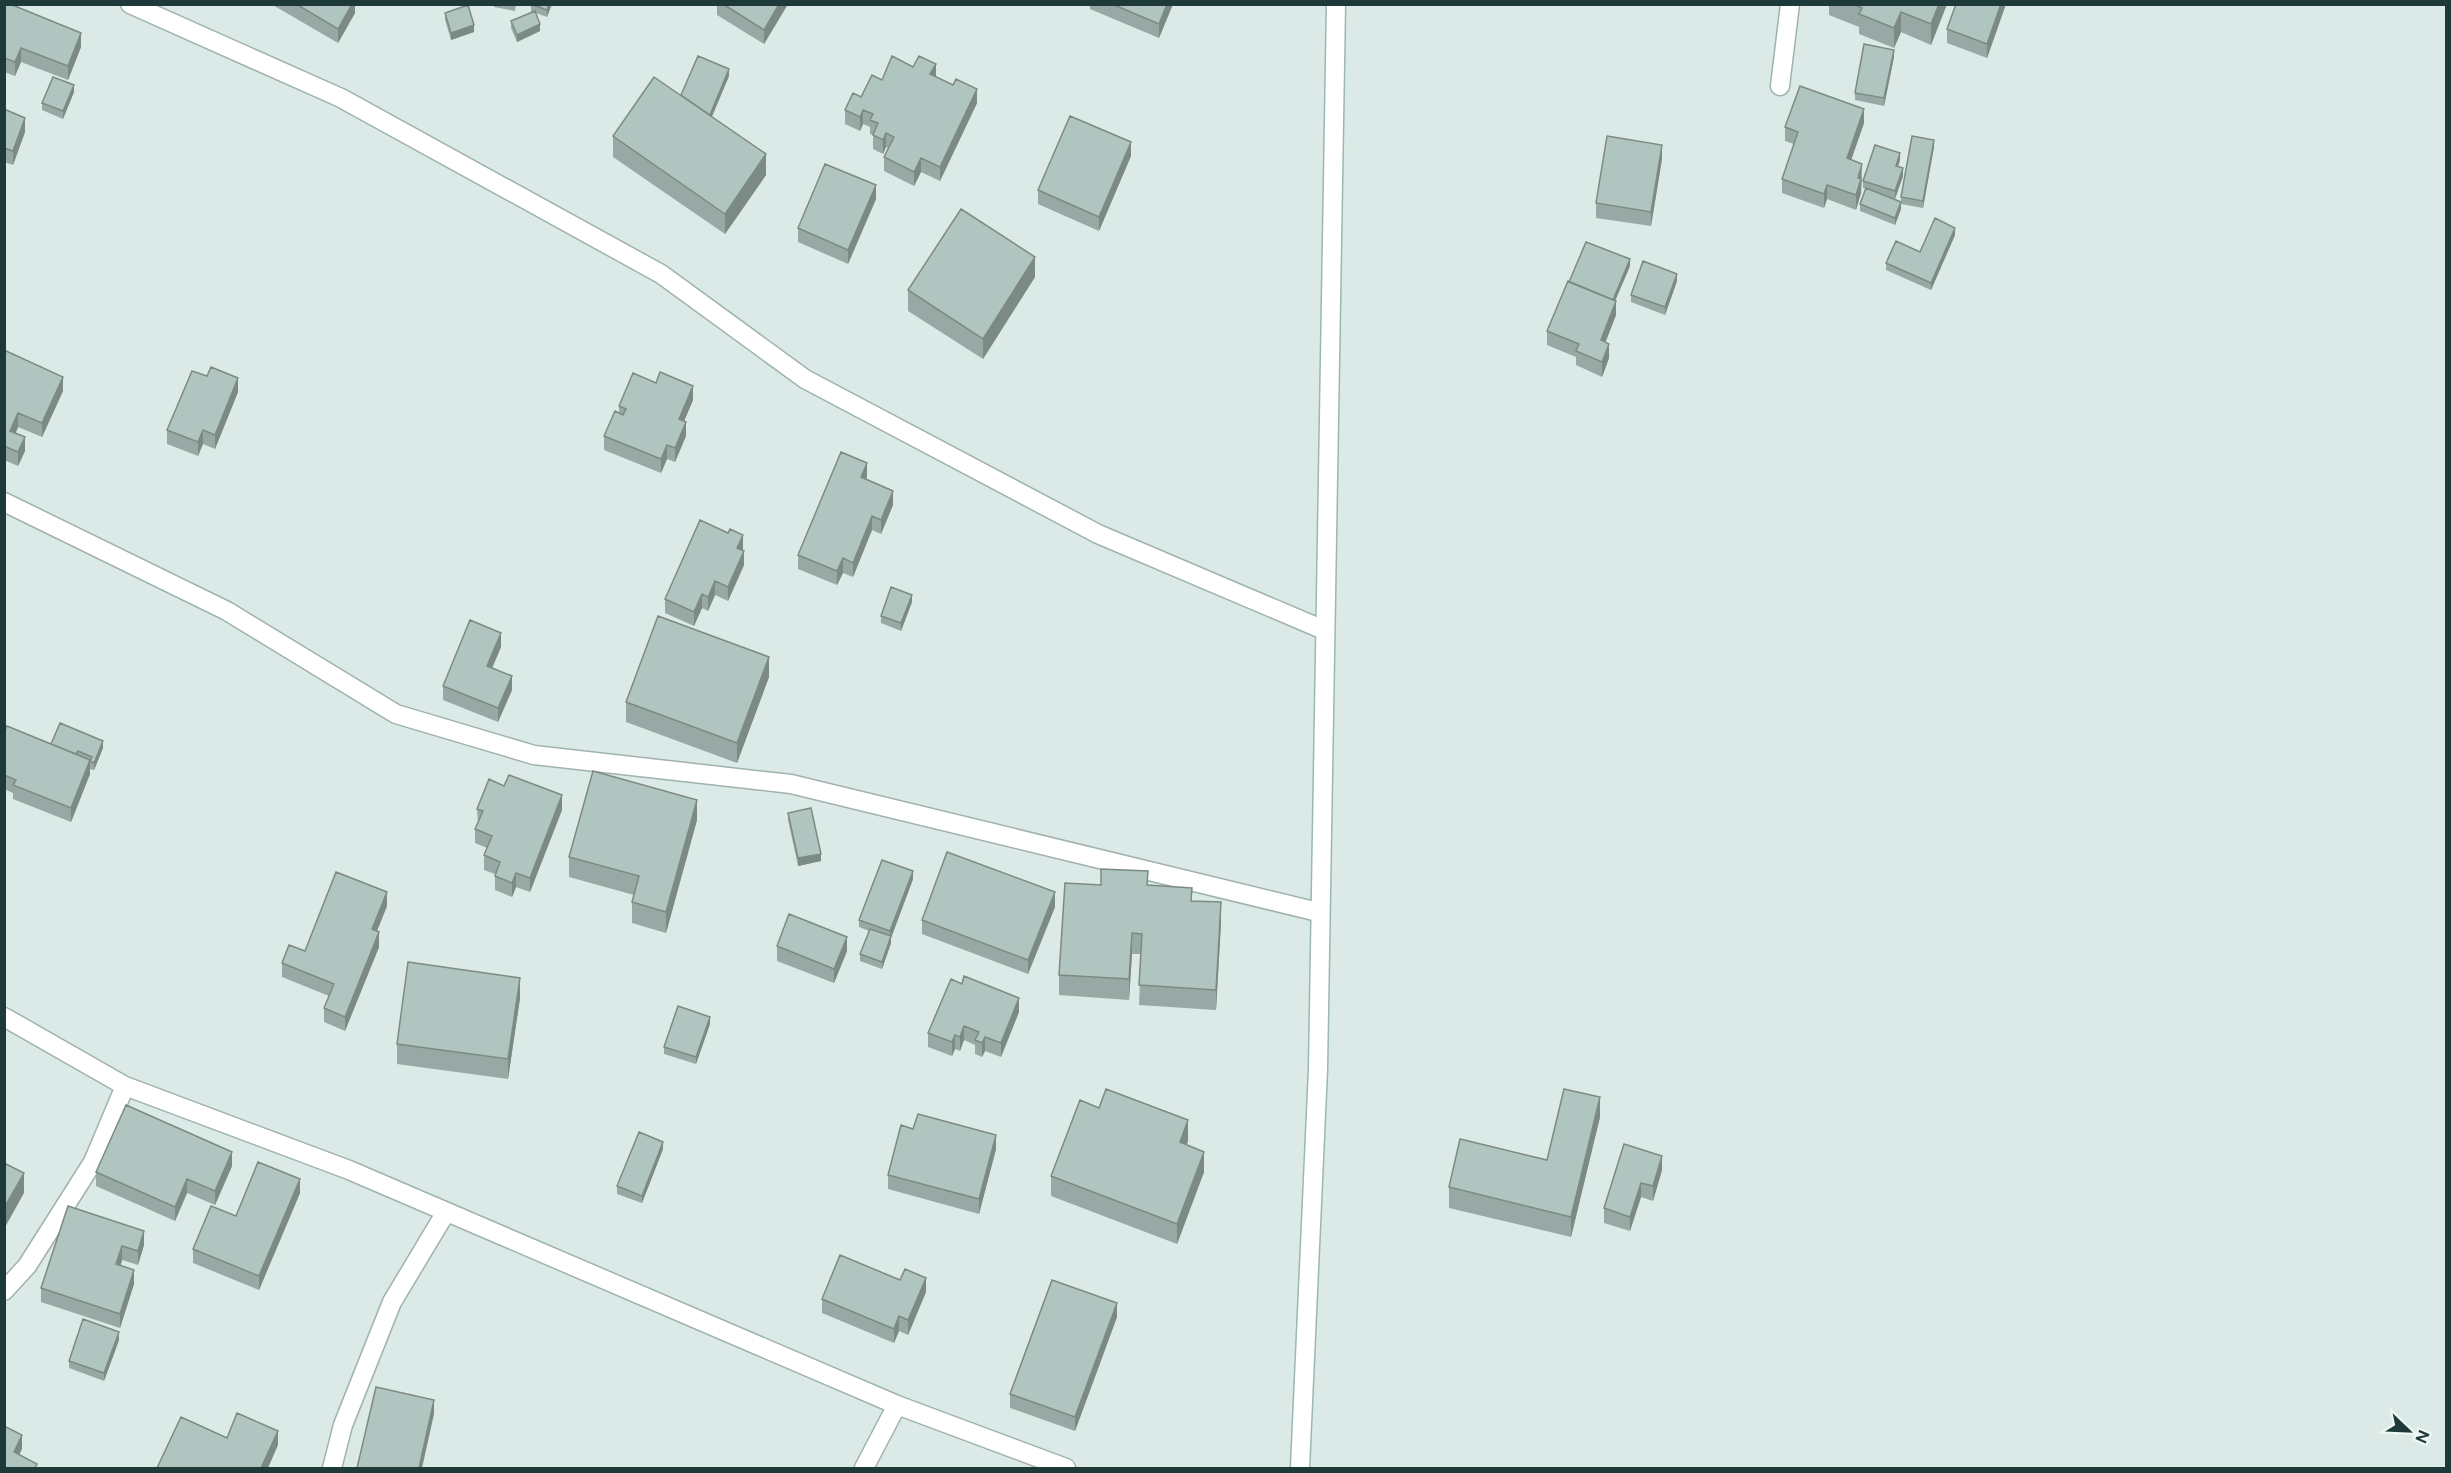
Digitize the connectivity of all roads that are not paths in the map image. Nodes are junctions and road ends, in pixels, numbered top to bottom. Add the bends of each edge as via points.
1 (130, 4) edge
2 (1336, 4) edge
3 (1790, 4) edge
4 (1780, 86) dead end
5 (4, 502) edge
6 (1324, 630) junction
7 (1318, 912) junction
8 (4, 1017) edge
9 (125, 1086) junction
10 (446, 1212) junction
11 (4, 1291) edge
12 (897, 1405) junction
13 (332, 1468) edge
14 (864, 1468) edge
15 (1066, 1468) edge
16 (1300, 1468) edge

1 - 6 street via 341,98 661,274 805,379 1088,528
2 - 6 street
3 - 4 street
5 - 7 street via 227,611 396,714 534,755 791,784
6 - 7 street
7 - 16 street via 1318,1069
8 - 9 street
9 - 10 street via 349,1170
9 - 11 street via 93,1162 27,1266
10 - 12 street
10 - 13 street via 392,1302 343,1425
12 - 14 street
12 - 15 street

